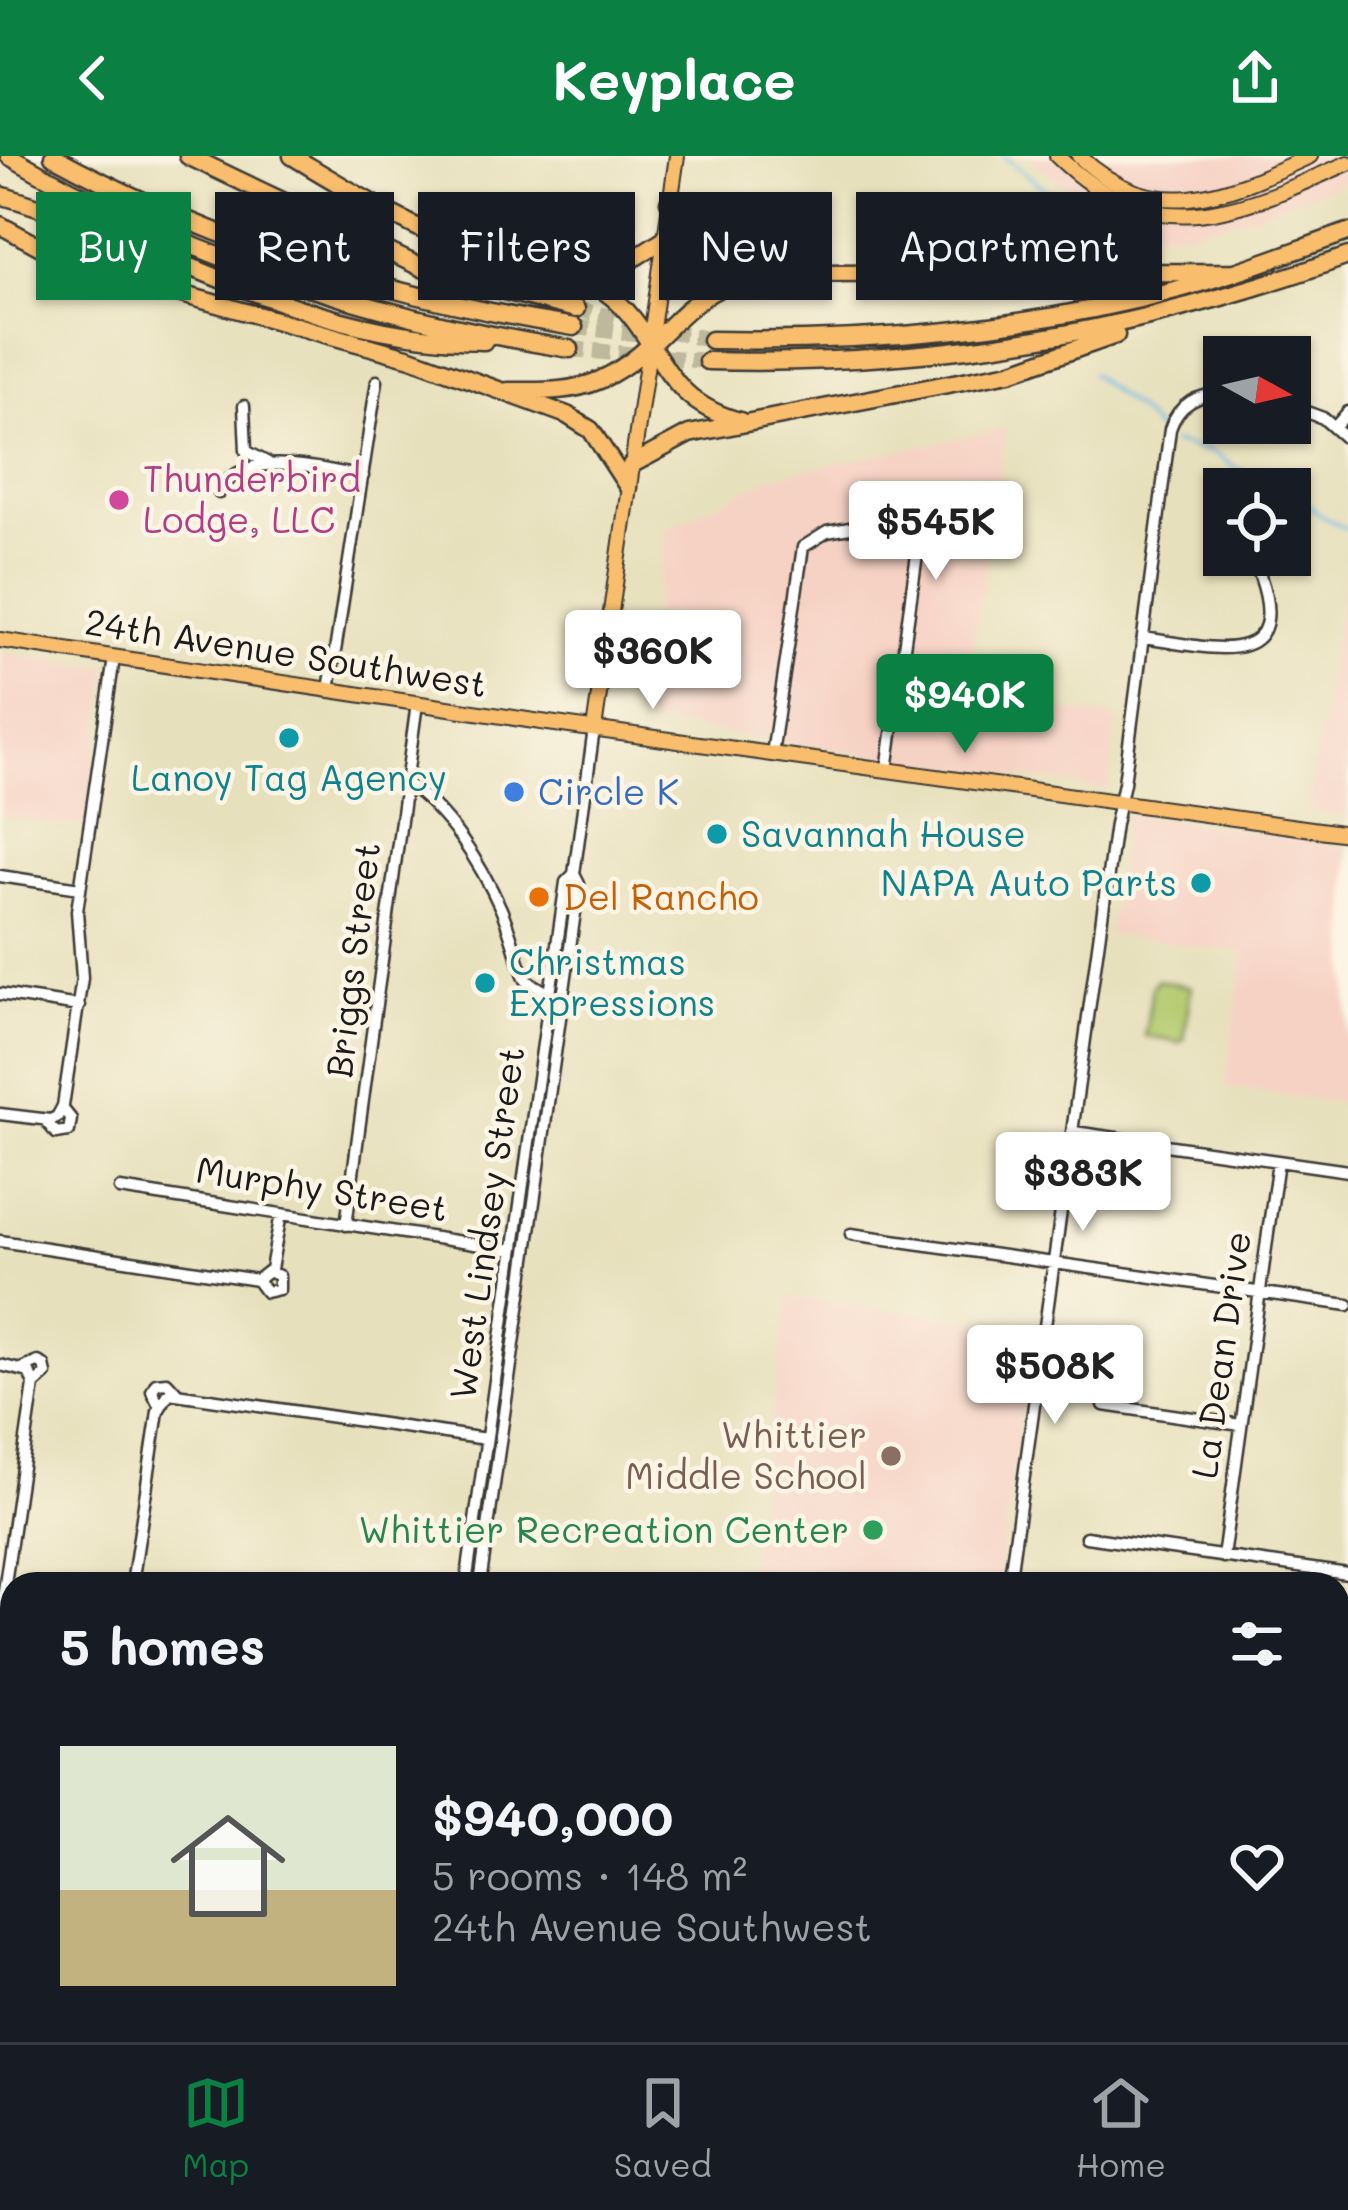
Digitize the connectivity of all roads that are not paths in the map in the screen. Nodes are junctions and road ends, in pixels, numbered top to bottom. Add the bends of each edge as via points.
1 (9, 156) edge
2 (53, 156) edge
3 (188, 156) edge
4 (292, 156) edge
5 (1057, 156) edge
6 (1079, 156) edge
7 (1310, 156) edge
8 (675, 157) edge
9 (1348, 164) edge
10 (670, 192) edge
11 (0, 195) edge
12 (0, 225) edge
13 (418, 225) edge
14 (1348, 232) edge
15 (1348, 256) edge
16 (1235, 272) junction
17 (832, 273) edge
18 (659, 274) edge
19 (615, 300) edge
20 (695, 300) edge
21 (1196, 307) junction
22 (711, 340) tunnel mouth
23 (525, 342) junction
24 (649, 345) junction
25 (570, 349) tunnel mouth
26 (707, 361) tunnel mouth
27 (376, 381) dead end
28 (508, 391) junction
29 (1203, 396) edge
30 (244, 406) dead end
31 (1311, 412) edge
32 (1348, 412) edge
33 (746, 422) junction
34 (1334, 428) junction
35 (1348, 440) edge
36 (271, 464) junction
37 (632, 466) junction
38 (363, 476) junction
39 (628, 487) junction
40 (219, 493) dead end
41 (1260, 576) dead end
42 (1143, 638) junction
43 (0, 640) edge
44 (114, 658) junction
45 (329, 689) junction
46 (416, 703) junction
47 (594, 729) junction
48 (772, 754) junction
49 (887, 770) junction
50 (406, 783) junction
51 (1120, 802) junction
52 (1348, 834) edge
53 (574, 874) junction
54 (0, 876) edge
55 (80, 888) junction
56 (554, 956) junction
57 (568, 958) junction
58 (0, 994) edge
59 (549, 995) junction
60 (563, 999) junction
61 (79, 1006) junction
62 (0, 1114) edge
63 (1074, 1132) junction
64 (1278, 1161) junction
65 (1348, 1171) edge
66 (120, 1189) dead end
67 (281, 1214) junction
68 (525, 1221) junction
69 (346, 1225) junction
70 (851, 1234) dead end
71 (0, 1241) edge
72 (513, 1254) junction
73 (526, 1260) junction
74 (1055, 1264) junction
75 (1260, 1293) junction
76 (1348, 1305) edge
77 (0, 1365) edge
78 (1104, 1405) dead end
79 (1241, 1425) junction
80 (486, 1439) junction
81 (476, 1516) junction
82 (490, 1518) junction
83 (1086, 1537) dead end
84 (470, 1552) junction
85 (485, 1554) junction
86 (1222, 1557) junction
87 (6, 1572) edge
88 (134, 1572) edge
89 (468, 1572) edge
90 (482, 1572) edge
91 (1011, 1572) edge
92 (1333, 1572) edge

1 - 23 highway via 135,221 275,277
2 - 3 highway via 272,254 441,303 575,318 433,274
4 - 13 highway
5 - 9 main road via 1130,208 1165,216 1270,197
6 - 7 main road via 1129,189 1182,200 1234,191
8 - 10 main road, West Lindsey Street
11 - 23 highway via 343,322 429,341
12 - 28 highway via 70,263
14 - 16 highway
15 - 21 highway
16 - 17 highway
16 - 22 highway via 1099,309 948,333
18 - 24 main road, West Lindsey Street
19 - 24 highway
20 - 24 highway
21 - 26 highway via 956,353
21 - 33 highway via 1010,372
23 - 25 highway
24 - 28 highway via 585,385
24 - 33 highway via 697,403
24 - 37 main road, West Lindsey Street
27 - 38 street
28 - 39 highway via 592,430
29 - 42 street via 1170,428
30 - 36 street via 246,451
31 - 34 street
32 - 34 street
33 - 37 highway via 679,437
34 - 35 street
36 - 38 street
36 - 40 street via 232,476
37 - 39 main road, West Lindsey Street
38 - 45 street
39 - 47 main road, West Lindsey Street
41 - 42 street via 1268,599 1263,630 1250,646
42 - 51 street
43 - 44 main road, 24th Avenue Southwest
44 - 45 main road, 24th Avenue Southwest
44 - 55 street
45 - 46 main road, 24th Avenue Southwest
46 - 47 main road, 24th Avenue Southwest
46 - 50 street, Briggs Street
47 - 48 main road, 24th Avenue Southwest
47 - 53 street, West Lindsey Street
48 - 49 main road, 24th Avenue Southwest
48 - 49 street via 801,552 827,532 901,518 918,528
49 - 51 main road, 24th Avenue Southwest
50 - 59 street via 435,807 476,863 526,980
50 - 69 street, Briggs Street
51 - 52 main road, 24th Avenue Southwest
51 - 63 street
53 - 56 street, West Lindsey Street
53 - 57 street, West Lindsey Street
54 - 55 street
55 - 61 street
56 - 57 street
56 - 59 street, West Lindsey Street
57 - 60 street, West Lindsey Street
58 - 61 street
59 - 60 street
59 - 68 street, West Lindsey Street
60 - 68 street, West Lindsey Street
61 - 62 street via 55,1116
63 - 64 street
63 - 74 street
64 - 65 street
64 - 75 street, La Dean Drive
66 - 67 street, Murphy Street
67 - 69 street, Murphy Street
67 - 71 street via 270,1272 257,1280
68 - 72 street, West Lindsey Street
68 - 73 street, West Lindsey Street
69 - 72 street, Murphy Street
70 - 74 street
72 - 73 street, Murphy Street
72 - 80 street, West Lindsey Street
73 - 82 street, West Lindsey Street
74 - 75 street
74 - 91 street
75 - 76 street
75 - 79 street, La Dean Drive
77 - 87 street via 29,1376
78 - 79 street
79 - 86 street, La Dean Drive
80 - 81 street, West Lindsey Street
80 - 88 street via 167,1398
81 - 82 street
81 - 84 street, West Lindsey Street
82 - 85 street, West Lindsey Street
83 - 86 street
84 - 85 street
84 - 89 street, West Lindsey Street
85 - 90 street, West Lindsey Street
86 - 92 street

